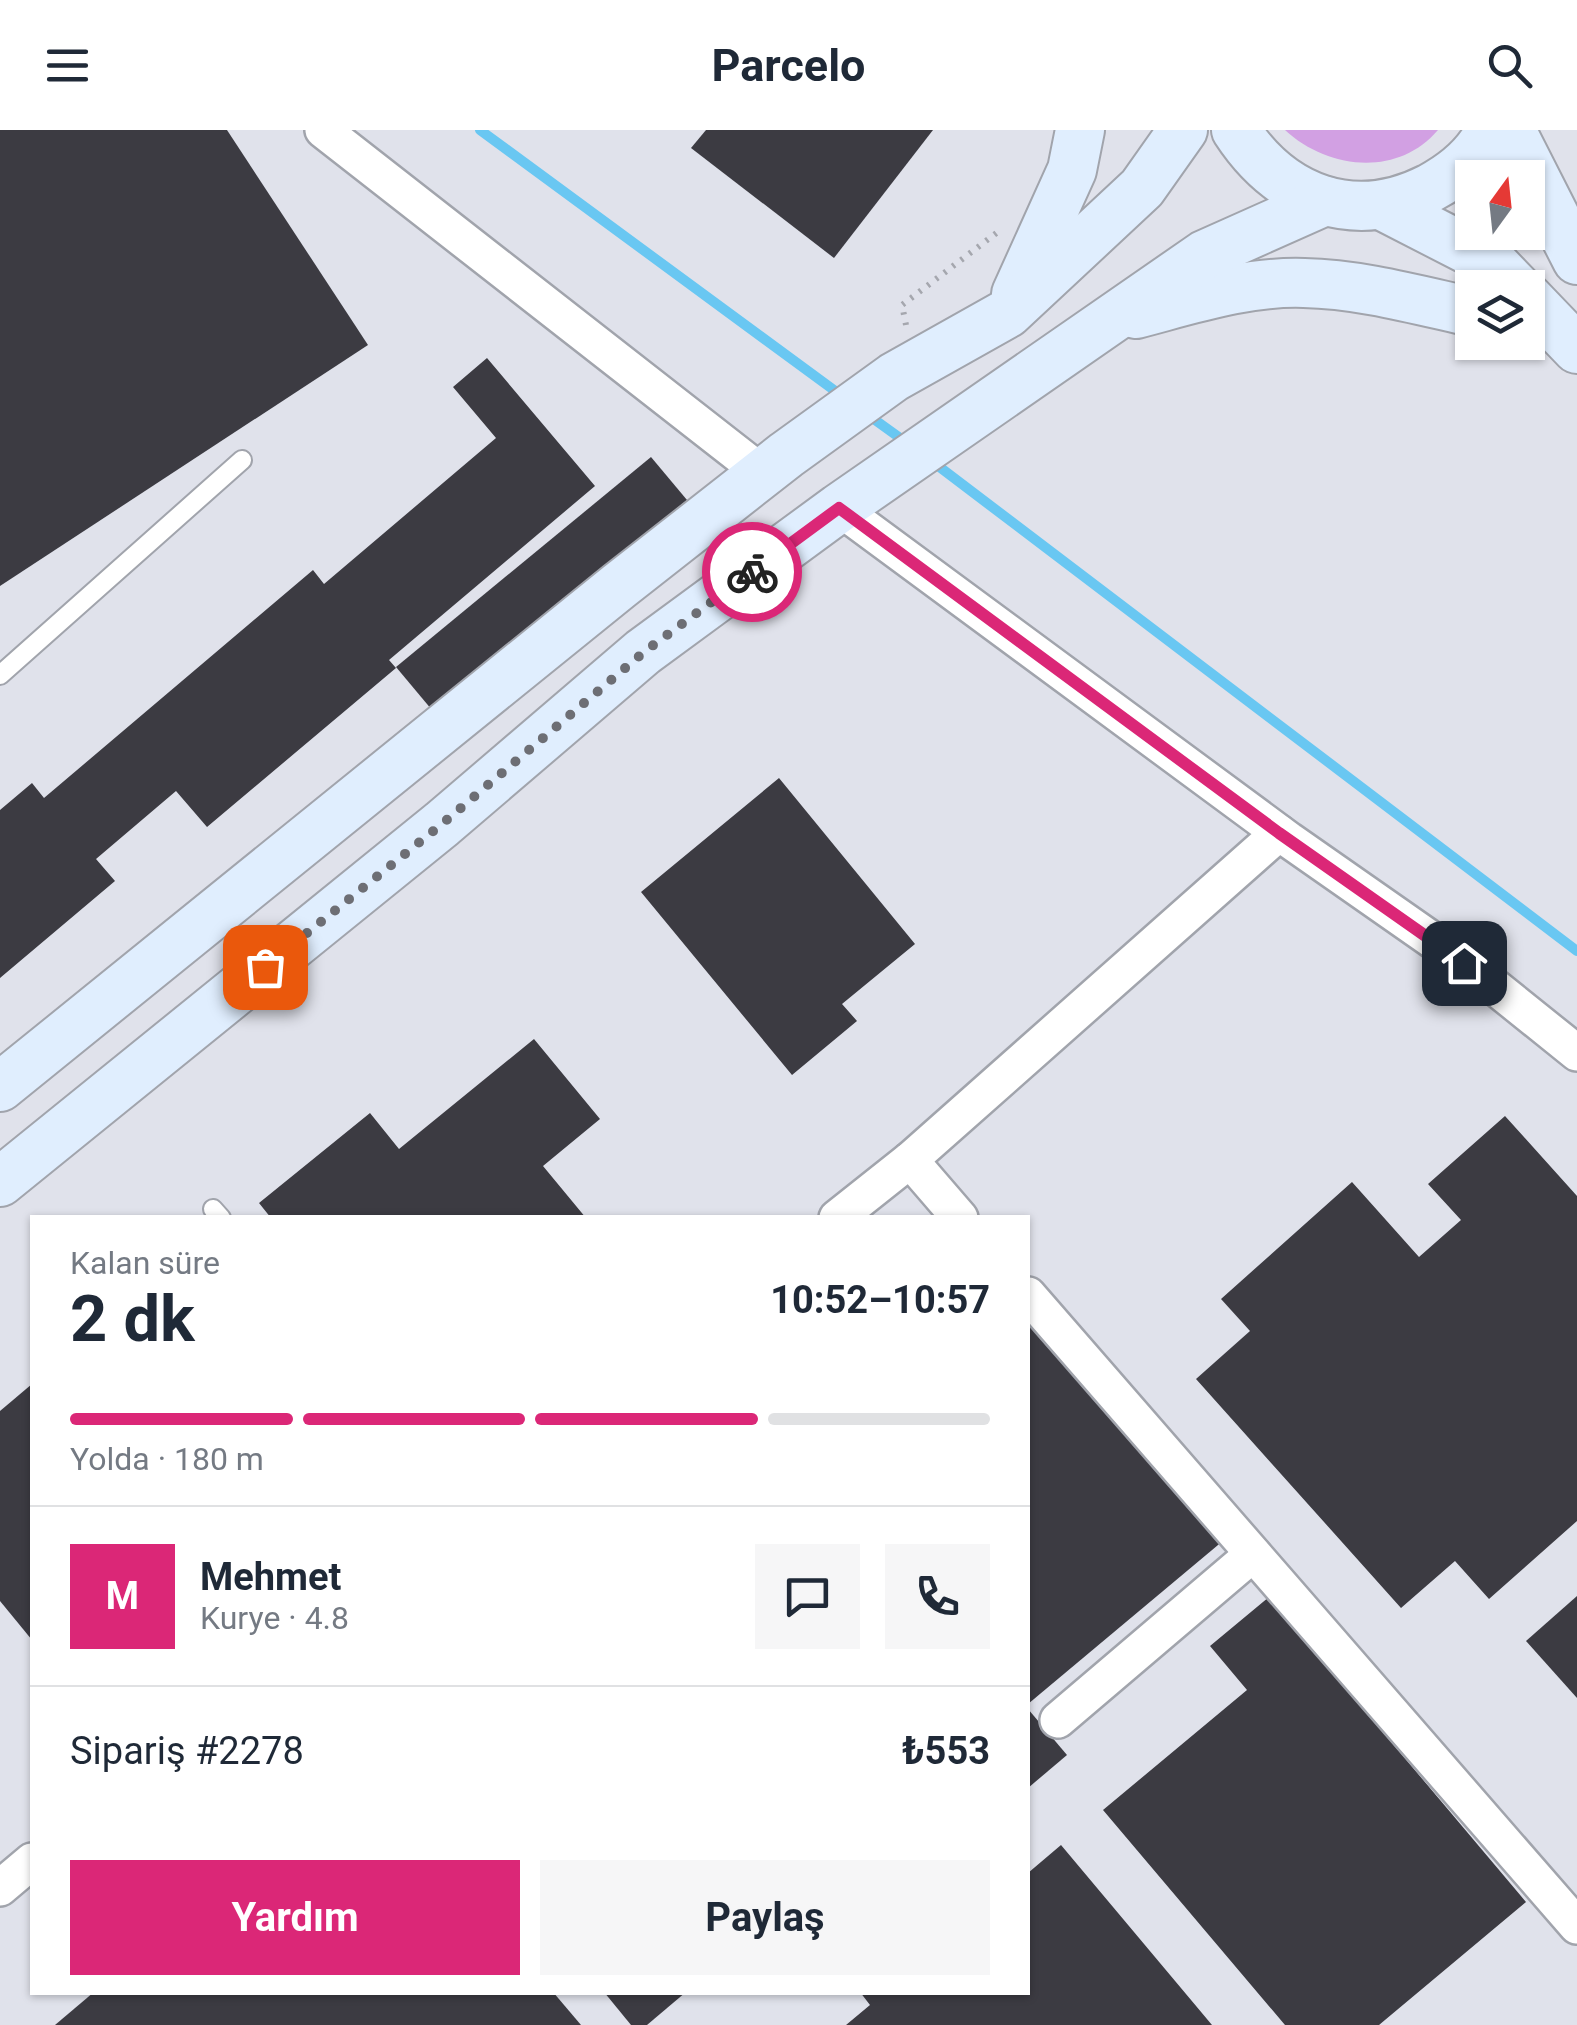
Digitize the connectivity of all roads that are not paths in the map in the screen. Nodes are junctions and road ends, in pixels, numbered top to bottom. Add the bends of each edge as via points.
1 (323, 130) edge
2 (1080, 130) edge
3 (1183, 130) edge
4 (1236, 130) edge
5 (1490, 130) edge
6 (1510, 130) edge
7 (1325, 202) junction
8 (1381, 205) junction
9 (1577, 260) edge
10 (1500, 270) edge
11 (1455, 308) edge
12 (1008, 313) junction
13 (1545, 316) edge
14 (1104, 323) junction
15 (1545, 349) edge
16 (1577, 349) edge
17 (1577, 366) edge
18 (242, 460) dead end
19 (774, 464) junction
20 (839, 508) junction
21 (0, 676) edge
22 (1279, 833) junction
23 (1577, 1053) edge
24 (0, 1087) edge
25 (910, 1160) junction
26 (0, 1182) edge
27 (841, 1215) edge
28 (957, 1215) edge
29 (1030, 1296) edge
30 (1253, 1554) junction
31 (1058, 1720) dead end
32 (30, 1863) edge
33 (0, 1888) edge
34 (1577, 1926) edge

1 - 19 street
2 - 12 street via 1072,170
3 - 12 street via 1142,188
4 - 7 street via 1253,156 1286,184
5 - 8 street via 1451,177
6 - 9 street
7 - 8 street
7 - 14 street via 1204,254
8 - 10 street
11 - 14 street via 1304,282 1201,297
12 - 19 street via 905,371
13 - 16 street
14 - 20 street
15 - 17 street
18 - 21 lane
19 - 24 street
20 - 22 street
20 - 26 street via 644,652
22 - 23 street via 1464,963
22 - 25 street
25 - 27 street
25 - 28 street
29 - 30 street
30 - 31 street
30 - 34 street
32 - 33 street

